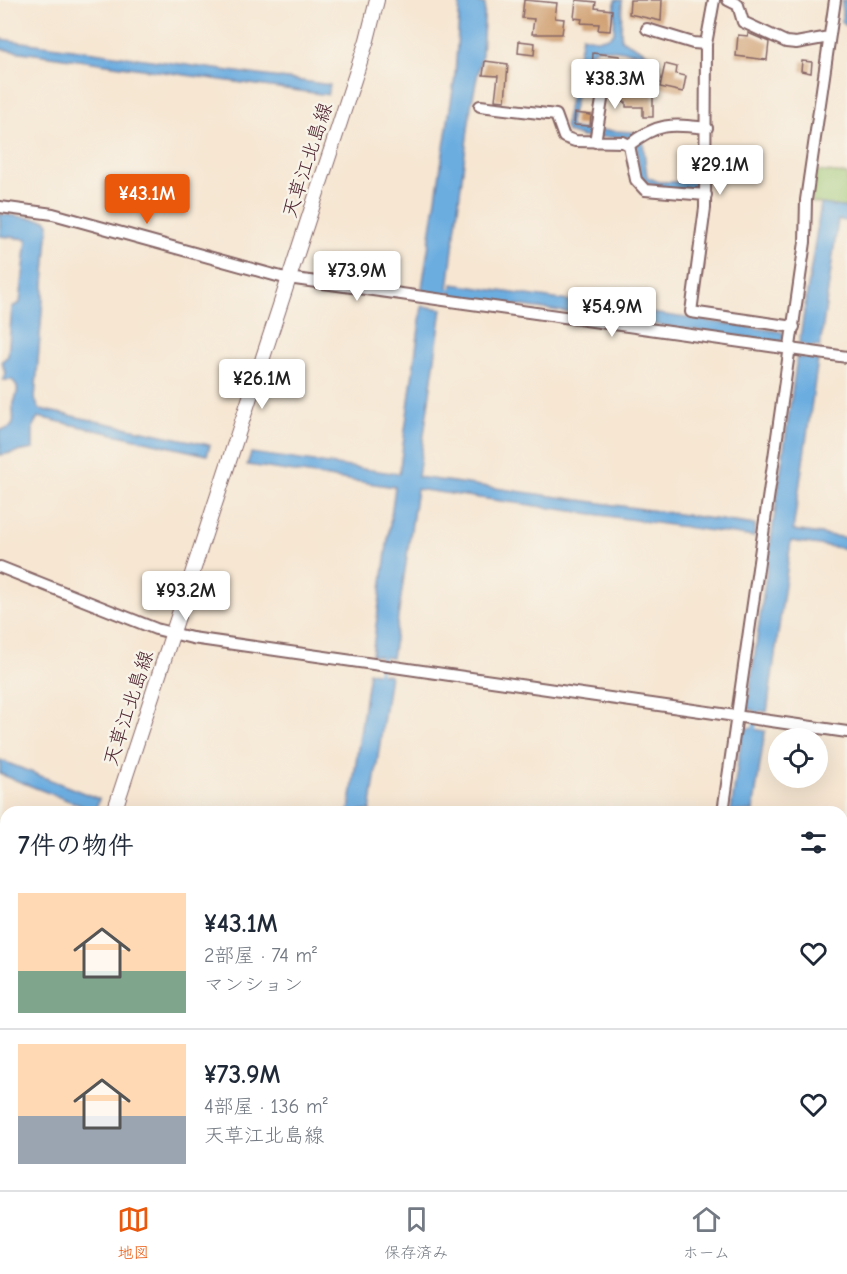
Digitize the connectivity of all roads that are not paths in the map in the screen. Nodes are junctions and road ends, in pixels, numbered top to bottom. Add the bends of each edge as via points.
1 (377, 0) edge
2 (714, 0) edge
3 (728, 0) edge
4 (835, 0) edge
5 (647, 29) dead end
6 (829, 37) junction
7 (706, 44) junction
8 (604, 88) dead end
9 (480, 106) dead end
10 (707, 128) junction
11 (635, 140) junction
12 (595, 142) junction
13 (706, 195) junction
14 (0, 207) edge
15 (288, 278) junction
16 (794, 327) junction
17 (790, 349) junction
18 (847, 357) edge
19 (0, 567) edge
20 (173, 634) junction
21 (737, 717) junction
22 (847, 732) edge
23 (116, 806) edge
24 (724, 806) edge

1 - 15 street, 天草江北島線
2 - 7 street
3 - 6 street via 738,5 743,22 786,42
4 - 6 street
5 - 7 street
6 - 16 street via 806,200 806,242
7 - 10 street
8 - 12 street
9 - 12 street via 556,115 564,137
10 - 11 street via 674,124 656,127
10 - 13 street
11 - 12 street
11 - 13 street via 636,180 645,190
13 - 16 street via 691,312
14 - 15 street via 53,214
15 - 17 street
15 - 20 street, 天草江北島線
16 - 17 street
17 - 18 street
17 - 21 street
19 - 20 street
20 - 21 street
20 - 23 street, 天草江北島線
21 - 22 street
21 - 24 street

